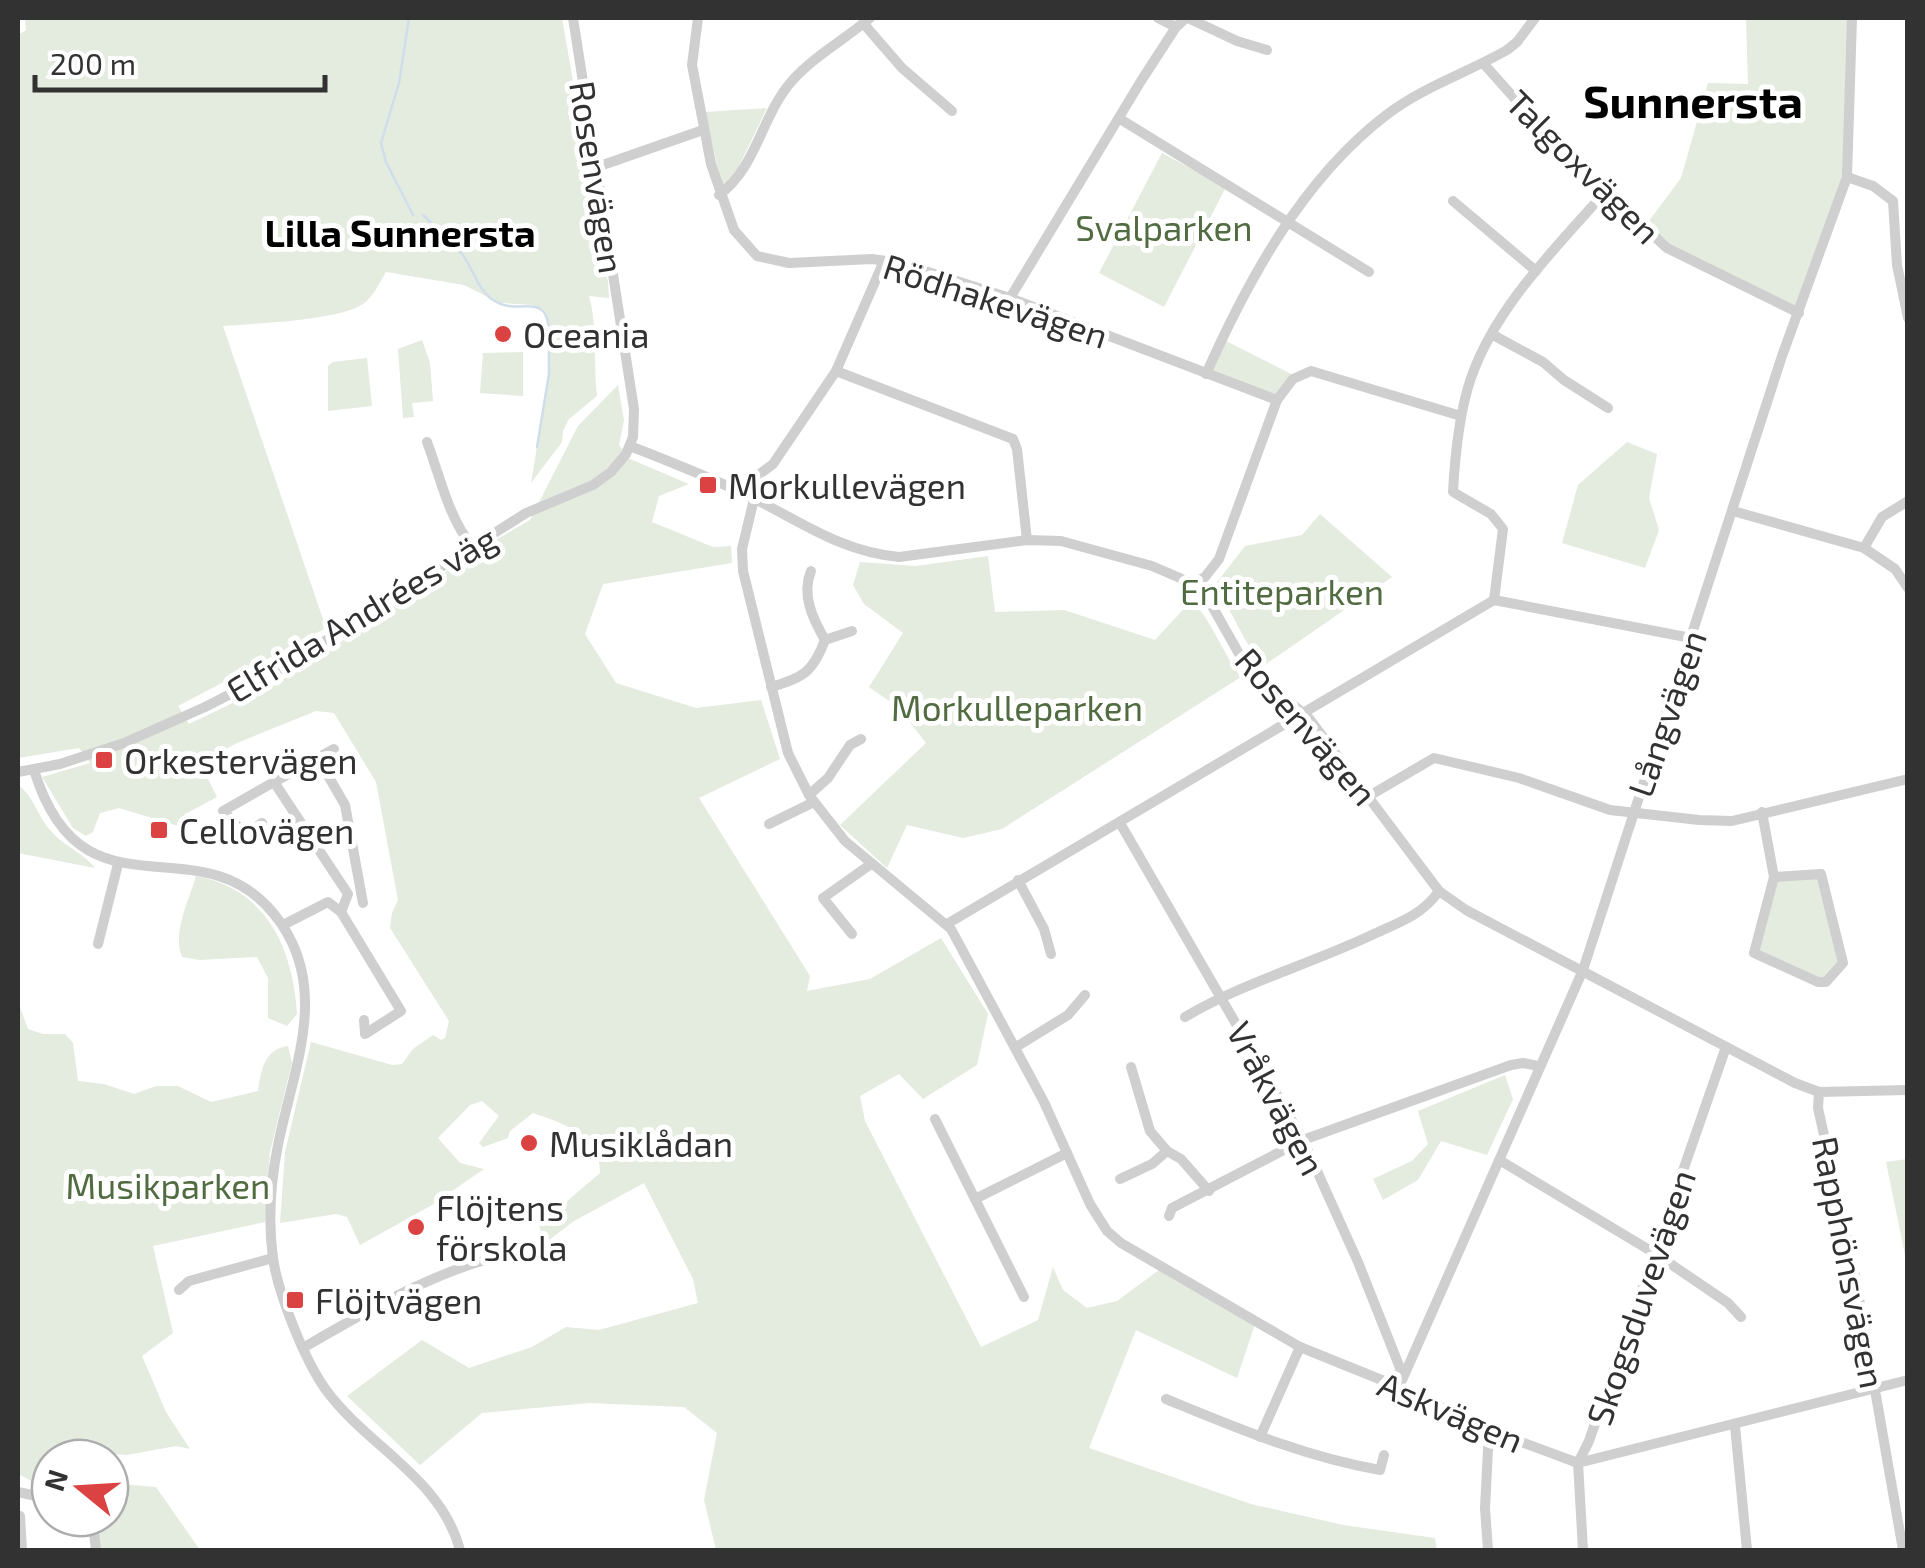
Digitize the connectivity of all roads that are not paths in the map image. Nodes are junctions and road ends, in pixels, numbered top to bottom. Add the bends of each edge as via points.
1 (574, 18) edge
2 (698, 18) edge
3 (1158, 18) edge
4 (1187, 18) edge
5 (1536, 18) edge
6 (1852, 18) edge
7 (867, 20) edge
8 (1176, 26) junction
9 (1267, 50) dead end
10 (1483, 63) junction
11 (952, 110) dead end
12 (1120, 120) junction
13 (703, 130) junction
14 (598, 167) junction
15 (1847, 177) junction
16 (1605, 192) junction
17 (720, 195) junction
18 (1453, 201) dead end
19 (1288, 223) junction
20 (884, 260) junction
21 (1369, 272) dead end
22 (1536, 272) junction
23 (1010, 298) junction
24 (1799, 313) junction
25 (1908, 318) edge
26 (1493, 335) junction
27 (836, 371) junction
28 (1206, 374) junction
29 (1276, 400) junction
30 (1608, 408) dead end
31 (1461, 416) junction
32 (427, 442) dead end
33 (630, 446) junction
34 (757, 476) dead end
35 (754, 498) junction
36 (1908, 501) edge
37 (1733, 512) junction
38 (1027, 540) junction
39 (471, 545) junction
40 (1864, 548) junction
41 (811, 571) dead end
42 (1189, 584) junction
43 (1908, 588) edge
44 (1494, 600) junction
45 (852, 630) dead end
46 (1691, 638) junction
47 (825, 640) junction
48 (771, 686) junction
49 (1302, 713) junction
50 (862, 739) dead end
51 (334, 749) dead end
52 (319, 760) junction
53 (34, 770) junction
54 (18, 772) edge
55 (1908, 779) edge
56 (274, 782) junction
57 (1369, 796) junction
58 (811, 798) junction
59 (1762, 812) junction
60 (1632, 813) junction
61 (262, 823) dead end
62 (769, 824) dead end
63 (1120, 824) junction
64 (118, 864) junction
65 (871, 864) junction
66 (1774, 878) junction
67 (1018, 880) junction
68 (1440, 891) junction
69 (364, 903) dead end
70 (341, 912) junction
71 (947, 924) junction
72 (283, 925) junction
73 (852, 934) dead end
74 (98, 944) dead end
75 (1051, 954) dead end
76 (1582, 970) junction
77 (1085, 994) dead end
78 (1222, 997) junction
79 (1185, 1017) dead end
80 (364, 1020) dead end
81 (1016, 1047) junction
82 (1726, 1047) junction
83 (1538, 1066) junction
84 (1131, 1067) dead end
85 (1908, 1090) edge
86 (1820, 1092) junction
87 (935, 1119) dead end
88 (1303, 1140) junction
89 (1167, 1152) junction
90 (1067, 1153) junction
91 (1502, 1161) junction
92 (1120, 1179) dead end
93 (1208, 1191) junction
94 (975, 1199) junction
95 (1169, 1216) dead end
96 (531, 1251) dead end
97 (1656, 1254) junction
98 (273, 1258) junction
99 (179, 1290) dead end
100 (1024, 1296) dead end
101 (1741, 1317) dead end
102 (1300, 1347) junction
103 (303, 1348) junction
104 (1908, 1380) edge
105 (1399, 1388) junction
106 (1875, 1388) junction
107 (1166, 1399) dead end
108 (1735, 1426) junction
109 (1489, 1430) junction
110 (1260, 1437) junction
111 (1384, 1455) dead end
112 (1578, 1463) junction
113 (20, 1516) edge
114 (22, 1550) edge
115 (460, 1550) edge
116 (1488, 1550) edge
117 (1582, 1550) edge
118 (1747, 1550) edge
119 (1903, 1550) edge

1 - 14 street, Rosenvägen
2 - 13 street, Rödhakevägen via 692,65
3 - 8 street
4 - 8 street
4 - 9 street
5 - 10 street via 1518,42
6 - 15 street, Långvägen
7 - 11 street via 902,68
7 - 17 street via 789,84 744,171
8 - 12 street
10 - 16 street, Talgoxvägen
10 - 19 street via 1386,115
12 - 19 street
12 - 23 street
13 - 14 street
13 - 17 street, Rödhakevägen
14 - 33 street, Rosenvägen via 634,409
15 - 24 street, Långvägen
15 - 25 street via 1892,201
16 - 22 street
16 - 24 street, Talgoxvägen via 1667,248
17 - 20 street, Rödhakevägen via 734,230 756,256 790,264
18 - 22 street
19 - 21 street
19 - 28 street
20 - 23 street, Rödhakevägen
20 - 27 street
22 - 26 street
23 - 28 street, Rödhakevägen
24 - 37 street, Långvägen
26 - 30 street
26 - 31 street
27 - 34 street via 773,464
27 - 38 street via 1013,439
28 - 29 street, Rödhakevägen
29 - 31 street via 1293,380 1312,372
29 - 42 street via 1219,559
31 - 44 street via 1454,492 1504,529
32 - 39 street
33 - 35 street, Rosenvägen
33 - 39 street, Elfrida Andrées väg via 593,486
35 - 38 street, Rosenvägen via 822,537 879,555
35 - 48 street via 743,571
36 - 40 street via 1882,517
37 - 40 street
37 - 46 street, Långvägen
38 - 42 street, Rosenvägen via 1073,543
39 - 53 street, Elfrida Andrées väg via 284,667 205,708
40 - 43 street via 1895,569
41 - 47 street via 806,583 812,617
42 - 49 street, Rosenvägen via 1222,619 1255,674
44 - 46 street
44 - 49 street
45 - 47 street
46 - 60 street, Långvägen
47 - 48 street via 810,670
48 - 58 street via 788,753
49 - 57 street, Rosenvägen
49 - 63 street
50 - 58 street via 850,745
51 - 52 street
52 - 56 street
52 - 69 street via 345,805
53 - 54 street, Elfrida Andrées väg
53 - 64 street via 60,828
55 - 59 street
56 - 61 street via 223,810 245,834
56 - 70 street via 348,894
57 - 60 street via 1444,758
57 - 68 street, Rosenvägen
58 - 62 street
58 - 65 street
59 - 60 street via 1732,820
59 - 66 street
60 - 76 street, Långvägen
63 - 67 street
63 - 78 street, Vråkvägen
64 - 72 street via 226,878 255,894
64 - 74 street
65 - 71 street
65 - 73 street via 823,898
66 - 66 street via 1822,874 1844,963 1826,982 1754,953
67 - 71 street
67 - 75 street
68 - 76 street, Rosenvägen
68 - 78 street via 1420,913
70 - 72 street via 328,902
70 - 80 street via 400,1011 366,1034
71 - 81 street, Askvägen
72 - 98 street via 302,964 307,1012 277,1150
76 - 82 street, Rosenvägen
76 - 83 street, Långvägen
77 - 81 street via 1068,1015
78 - 79 street
78 - 88 street, Vråkvägen
81 - 90 street, Askvägen
82 - 86 street, Rosenvägen
82 - 97 street, Skogsduvevägen
83 - 88 street via 1511,1065
83 - 91 street, Långvägen
84 - 89 street via 1150,1132
85 - 86 street, Rosenvägen
86 - 106 street, Rapphönsvägen
87 - 94 street
88 - 93 street
88 - 105 street, Vråkvägen via 1400,1368
89 - 92 street
89 - 93 street
90 - 94 street
90 - 102 street, Askvägen via 1114,1238
91 - 97 street
91 - 105 street, Långvägen
93 - 95 street via 1172,1208
94 - 100 street
96 - 103 street via 502,1254 419,1286
97 - 101 street
97 - 112 street, Skogsduvevägen
98 - 99 street via 189,1281
98 - 103 street
102 - 105 street, Askvägen
102 - 110 street
103 - 115 street via 326,1391 439,1504
104 - 106 street
105 - 109 street, Askvägen
106 - 108 street
106 - 119 street, Rapphönsvägen
107 - 110 street
108 - 112 street
108 - 118 street
109 - 112 street, Askvägen
109 - 116 street
110 - 111 street via 1380,1470
112 - 117 street, Skogsduvevägen
113 - 114 street

